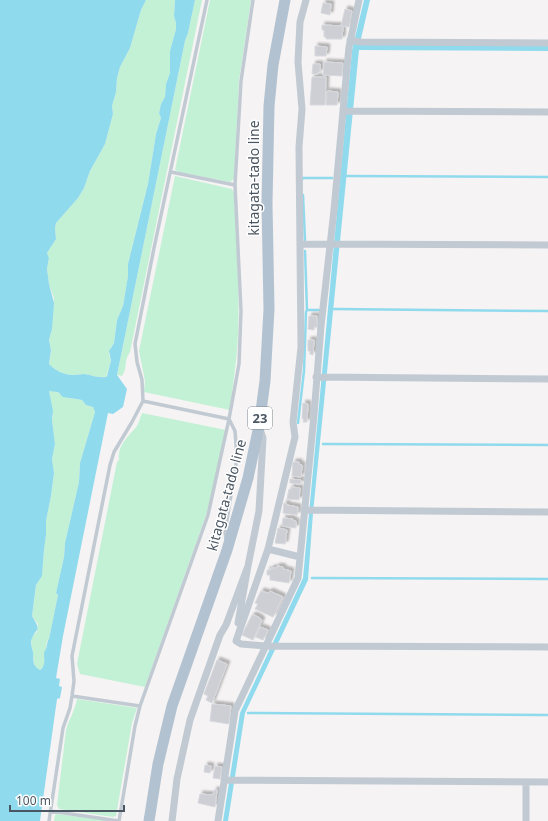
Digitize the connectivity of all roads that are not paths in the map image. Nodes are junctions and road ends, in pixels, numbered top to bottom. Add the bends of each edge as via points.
1 (207, 0) edge
2 (253, 0) edge
3 (285, 0) edge
4 (306, 0) edge
5 (359, 0) edge
6 (352, 41) junction
7 (548, 43) edge
8 (344, 110) junction
9 (548, 112) edge
10 (171, 172) junction
11 (235, 185) junction
12 (300, 244) junction
13 (331, 244) junction
14 (548, 245) edge
15 (317, 377) junction
16 (548, 379) edge
17 (142, 401) junction
18 (229, 419) junction
19 (259, 426) junction
20 (308, 510) junction
21 (548, 512) edge
22 (268, 549) junction
23 (228, 550) junction
24 (300, 557) junction
25 (248, 566) junction
26 (236, 641) junction
27 (268, 646) junction
28 (548, 647) edge
29 (72, 696) junction
30 (140, 706) junction
31 (226, 780) junction
32 (526, 782) junction
33 (548, 782) edge
34 (50, 811) junction
35 (49, 821) edge
36 (119, 821) edge
37 (149, 821) edge
38 (172, 821) edge
39 (218, 821) edge
40 (526, 821) edge

1 - 10 lane
2 - 11 lane via 241,81
3 - 19 main road, kitagata-tado line / 23 via 273,64 269,106 267,203 270,310
4 - 12 street via 300,22 298,62 302,110 299,147
5 - 6 street
6 - 7 street
6 - 8 street
8 - 9 street
8 - 13 street
10 - 11 lane
10 - 17 lane via 136,344 142,380
11 - 18 lane via 241,311 239,364
12 - 13 street
12 - 22 street via 301,347 293,422 295,437
13 - 14 street
13 - 15 street
15 - 16 street
15 - 20 street
17 - 18 lane
17 - 29 lane via 114,452 110,466 72,656
18 - 23 lane via 235,431 237,458 225,532
18 - 30 lane via 208,515
19 - 23 main road, kitagata-tado line / 23
19 - 25 street via 263,438 259,511
20 - 21 street
20 - 24 street
22 - 24 street
22 - 26 street
23 - 37 main road, kitagata-tado line / 23 via 172,706 158,764
24 - 27 street via 298,578
25 - 26 street
25 - 38 street via 190,720 177,779
26 - 27 street via 241,644
27 - 28 street
27 - 31 street via 235,711
29 - 30 lane
29 - 34 lane via 63,728
30 - 36 lane
31 - 32 street
31 - 39 street
32 - 33 street
32 - 40 street
34 - 35 lane
34 - 36 lane

